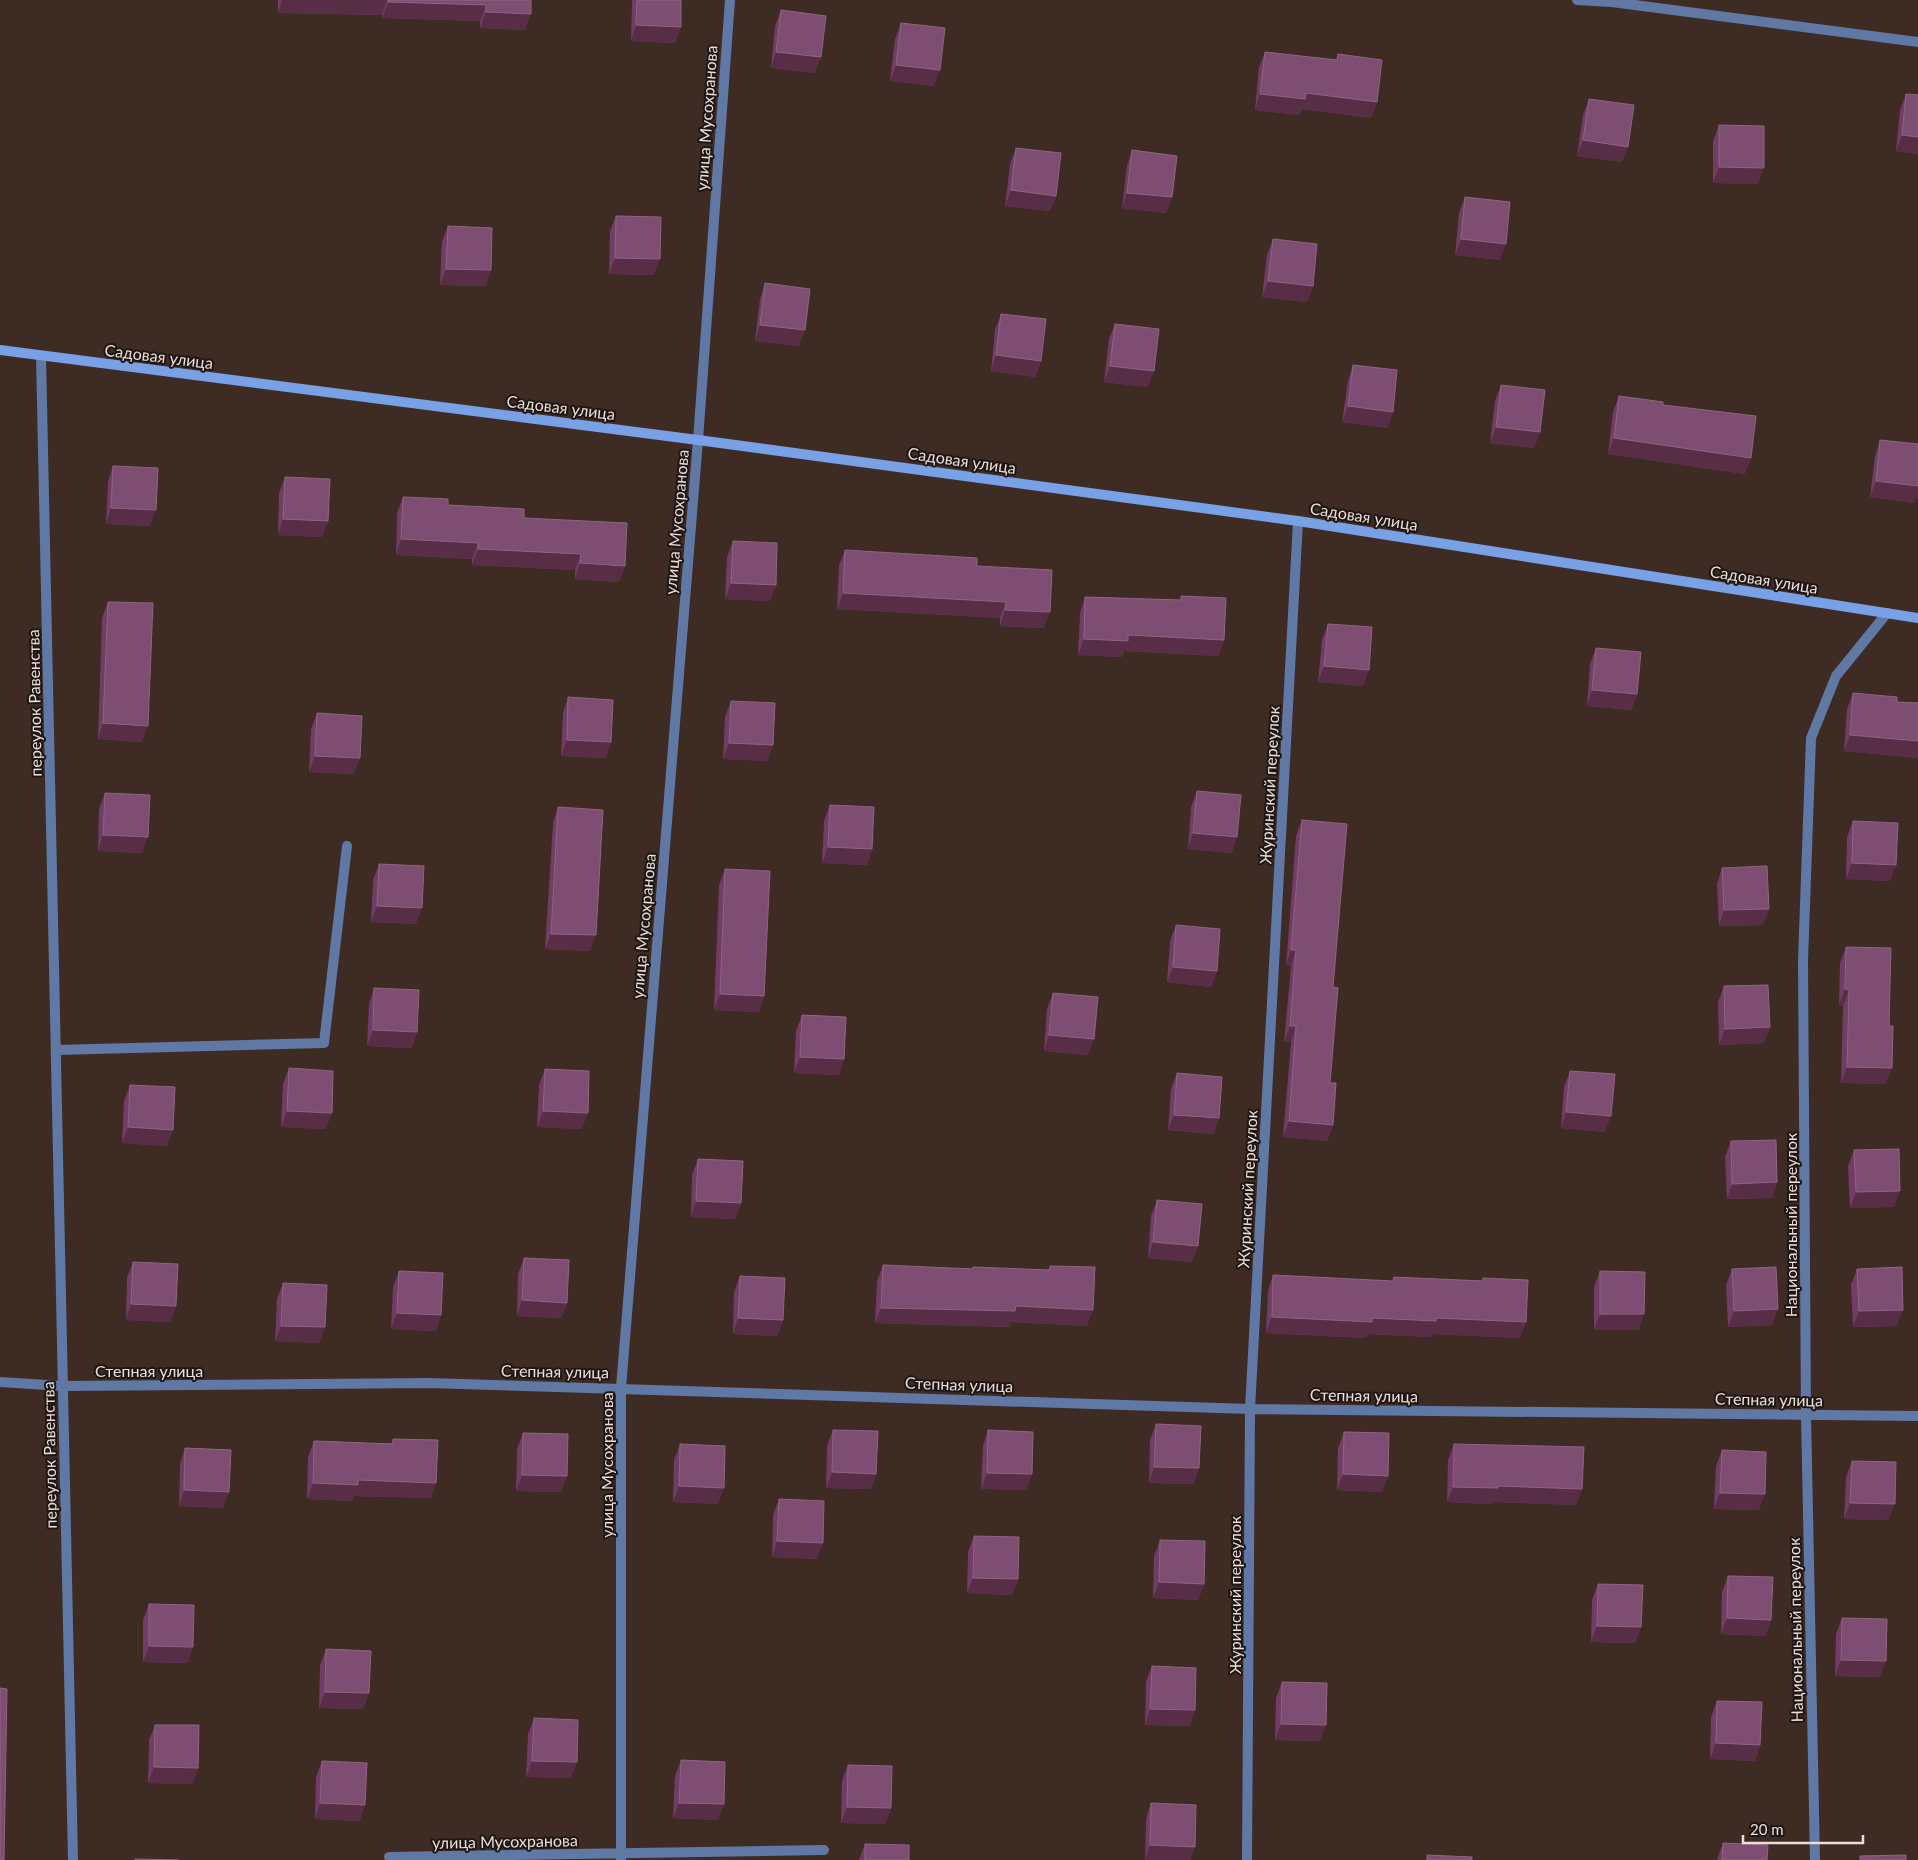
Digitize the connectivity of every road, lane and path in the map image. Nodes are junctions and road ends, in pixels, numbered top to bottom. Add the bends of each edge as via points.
1 (730, 0) edge
2 (1577, 0) edge
3 (1918, 42) edge
4 (0, 350) edge
5 (41, 356) junction
6 (698, 440) junction
7 (1298, 521) junction
8 (1887, 613) junction
9 (1918, 618) edge
10 (347, 846) dead end
11 (56, 1050) junction
12 (0, 1382) edge
13 (63, 1386) junction
14 (621, 1388) junction
15 (1250, 1409) junction
16 (1806, 1414) junction
17 (1918, 1416) edge
18 (824, 1850) dead end
19 (389, 1857) dead end
20 (621, 1857) edge
21 (73, 1860) edge
22 (1247, 1860) edge
23 (1815, 1860) edge

1 - 6 street, улица Мусохранова
2 - 3 street
4 - 5 street, Садовая улица
5 - 6 street, Садовая улица
5 - 11 street, переулок Равенства
6 - 7 street, Садовая улица
6 - 14 street, улица Мусохранова
7 - 8 street, Садовая улица
7 - 15 street, Журинский переулок
8 - 9 street, Садовая улица
8 - 16 street, Национальный переулок via 1836,676 1811,738 1803,961
10 - 11 street via 324,1043
11 - 13 street, переулок Равенства
12 - 13 street, Степная улица
13 - 14 street, Степная улица via 430,1383
13 - 21 street, переулок Равенства
14 - 15 street, Степная улица
14 - 20 street, улица Мусохранова
15 - 16 street, Степная улица
15 - 22 street, Журинский переулок
16 - 17 street, Степная улица
16 - 23 street, Национальный переулок
18 - 20 street, улица Мусохранова
19 - 20 street, улица Мусохранова

